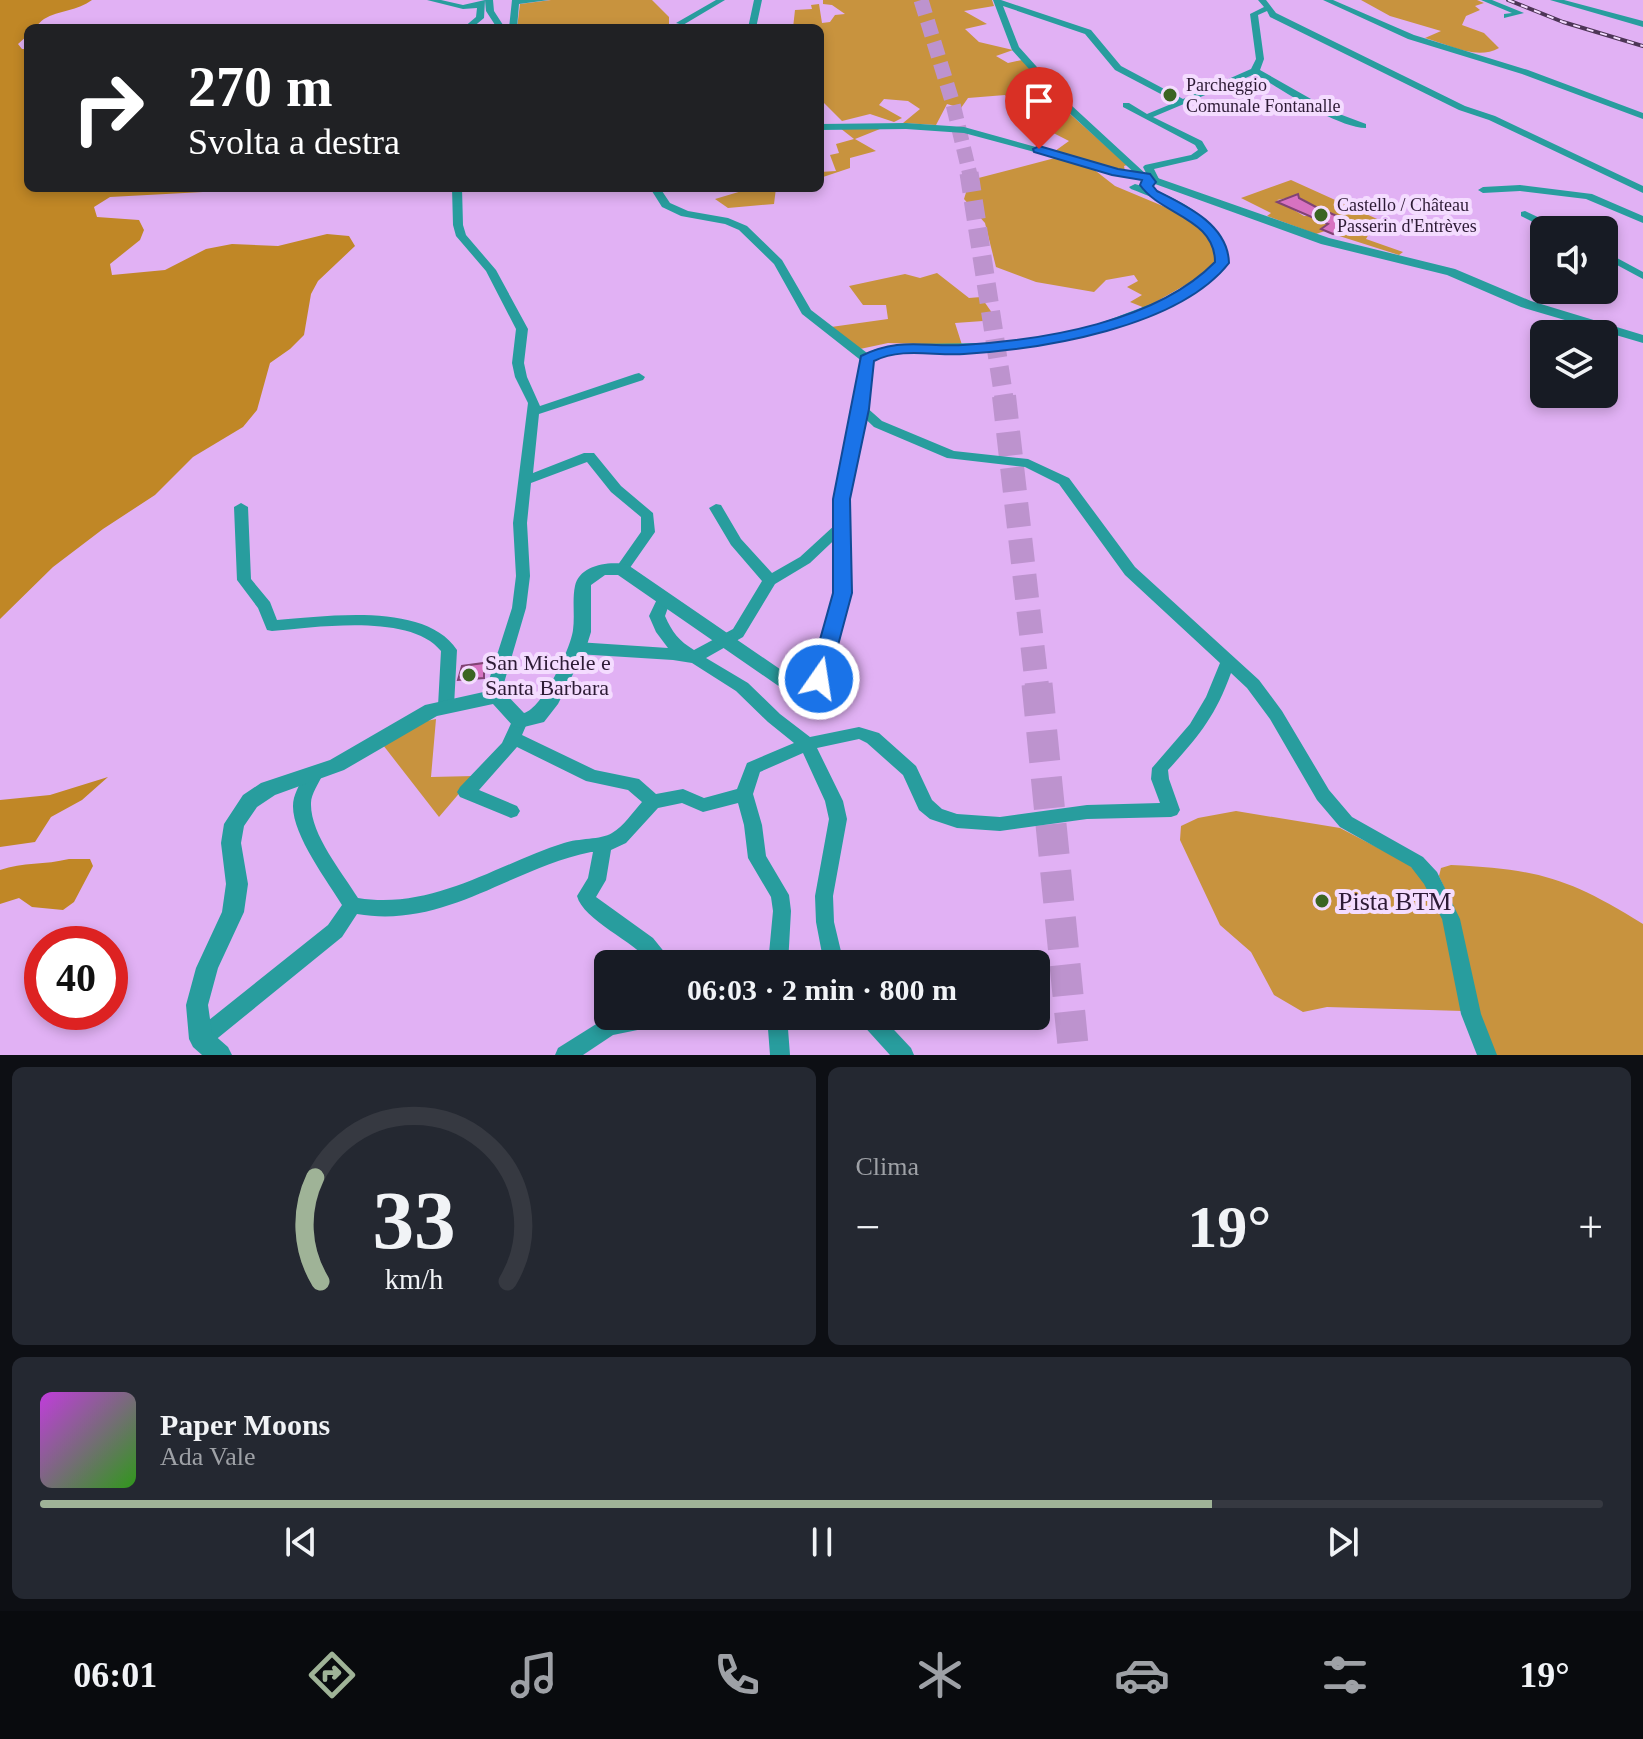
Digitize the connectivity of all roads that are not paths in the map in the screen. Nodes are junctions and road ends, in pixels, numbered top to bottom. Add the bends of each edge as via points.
1 (431, 0) edge
2 (545, 0) edge
3 (721, 0) edge
4 (758, 0) edge
5 (1327, 0) edge
6 (1485, 0) edge
7 (1554, 0) edge
8 (517, 1) edge
9 (998, 1) edge
10 (484, 2) edge
11 (1261, 3) edge
12 (1507, 16) dead end
13 (1291, 18) dead end
14 (680, 23) dead end
15 (472, 24) edge
16 (498, 24) edge
17 (514, 24) edge
18 (753, 24) edge
19 (1643, 24) edge
20 (1255, 71) junction
21 (1183, 102) junction
22 (1126, 105) dead end
23 (1643, 116) edge
24 (1146, 117) junction
25 (1363, 126) dead end
26 (824, 127) edge
27 (1104, 140) junction
28 (1160, 163) junction
29 (1140, 180) junction
30 (1483, 190) dead end
31 (1643, 190) edge
32 (457, 192) edge
33 (658, 192) edge
34 (1525, 214) dead end
35 (1530, 216) edge
36 (1643, 220) edge
37 (1618, 262) edge
38 (1643, 276) edge
39 (1643, 339) edge
40 (867, 359) junction
41 (639, 377) dead end
42 (861, 409) junction
43 (534, 412) junction
44 (526, 480) junction
45 (241, 507) dead end
46 (716, 508) dead end
47 (841, 527) junction
48 (622, 569) junction
49 (770, 580) junction
50 (664, 599) junction
51 (724, 641) junction
52 (577, 648) junction
53 (693, 658) junction
54 (1228, 662) junction
55 (497, 696) junction
56 (446, 706) junction
57 (520, 721) junction
58 (514, 738) junction
59 (807, 744) junction
60 (314, 774) junction
61 (744, 794) junction
62 (653, 802) junction
63 (511, 811) dead end
64 (603, 845) junction
65 (352, 905) junction
66 (653, 950) edge
67 (779, 950) edge
68 (831, 950) edge
69 (603, 1030) edge
70 (778, 1030) edge
71 (881, 1030) edge
72 (201, 1039) junction
73 (220, 1055) edge
74 (565, 1055) edge
75 (780, 1055) edge
76 (904, 1055) edge
77 (1487, 1055) edge

1 - 10 street via 463,7
2 - 8 street
3 - 14 street
4 - 18 street
5 - 23 street via 1400,33
6 - 12 street via 1520,13
7 - 19 street
8 - 17 street
9 - 21 street via 1088,32 1118,68
9 - 27 street via 1015,48
10 - 15 street via 480,18
10 - 16 street
11 - 13 street
11 - 20 street via 1254,14 1260,59
11 - 31 street via 1462,108
20 - 21 street
20 - 25 street
21 - 24 street
22 - 24 street
24 - 28 street via 1199,143 1203,151
26 - 29 street via 949,128
27 - 28 street
27 - 29 street
28 - 29 street
29 - 39 street via 1172,186 1325,241 1451,272 1526,304
29 - 40 street via 1204,225 1222,248 1222,263 1215,273 1168,302 1065,338 960,349 888,348
30 - 36 street via 1520,188 1588,196
32 - 43 street via 461,236 491,270 522,329 518,363
33 - 40 street via 666,205 685,214 743,228 778,262 806,312
34 - 35 street
37 - 38 street
40 - 42 street
41 - 43 street
42 - 47 street via 844,477
42 - 54 street via 878,424 952,455 1028,463 1064,481 1130,571
43 - 44 street
44 - 48 street via 589,456 648,516 648,532
44 - 55 street via 519,608 496,683
45 - 56 street via 244,580 265,606 272,626 385,620 429,632 449,650
46 - 49 street via 736,542
47 - 49 street via 805,560
47 - 51 street via 842,593 819,679 793,684
48 - 50 street
48 - 52 street via 596,571 583,584
49 - 51 street via 745,625
50 - 51 street
50 - 53 street via 658,610 660,625 674,645
51 - 53 street
52 - 53 street
52 - 57 street via 537,717
53 - 59 street via 742,687
54 - 59 street via 1196,729 1160,768 1171,810 1087,812 1000,824 957,821 925,805 910,771 873,738 859,733
54 - 77 street via 1253,684 1346,822 1417,862 1431,878 1451,919 1471,1014
55 - 56 street
55 - 57 street
56 - 60 street
57 - 58 street
58 - 62 street via 592,776 633,784
58 - 63 street via 466,792
59 - 61 street via 753,768
59 - 68 street via 838,819 824,896
60 - 65 street via 302,800 304,819
60 - 72 street via 268,789 250,801 234,824 233,912 207,968 197,1005
61 - 62 street via 703,805 683,796
61 - 67 street via 757,858 780,895
62 - 64 street via 620,838
64 - 65 street via 567,849 417,907 387,911
64 - 66 street via 587,901
65 - 72 street via 335,931
69 - 74 street
70 - 75 street
71 - 76 street
72 - 73 street

